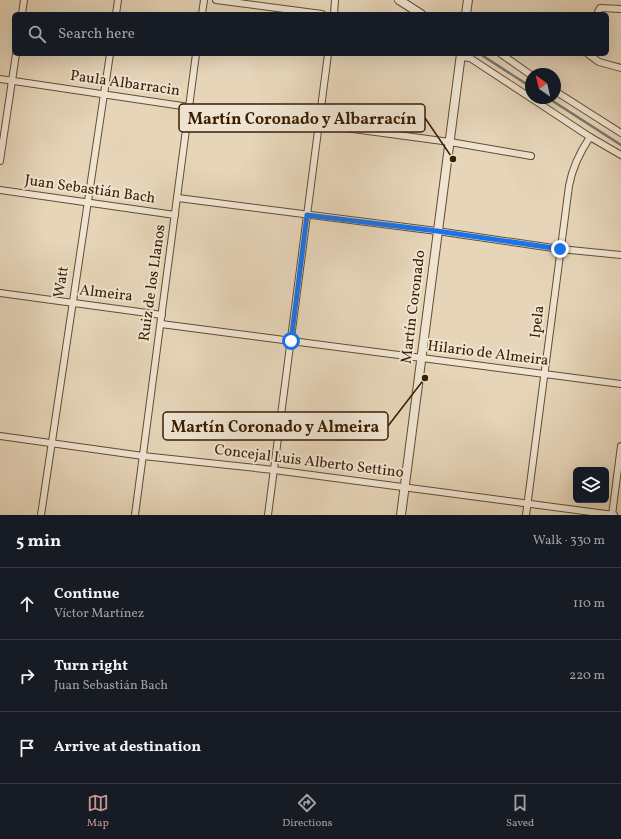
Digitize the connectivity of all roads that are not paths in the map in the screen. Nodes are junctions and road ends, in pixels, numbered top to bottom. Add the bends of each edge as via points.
1 (24, 0) edge
2 (118, 0) edge
3 (204, 0) edge
4 (216, 0) edge
5 (335, 0) edge
6 (399, 0) edge
7 (468, 0) edge
8 (621, 9) edge
9 (22, 12) edge
10 (116, 12) edge
11 (202, 12) edge
12 (307, 12) edge
13 (334, 12) edge
14 (418, 12) edge
15 (466, 12) edge
16 (598, 12) edge
17 (16, 56) edge
18 (110, 56) edge
19 (196, 56) edge
20 (328, 56) edge
21 (461, 56) edge
22 (464, 56) edge
23 (504, 56) edge
24 (591, 56) edge
25 (621, 68) edge
26 (525, 71) edge
27 (0, 80) edge
28 (12, 81) junction
29 (104, 94) junction
30 (525, 94) edge
31 (561, 95) edge
32 (540, 104) edge
33 (189, 107) junction
34 (319, 125) junction
35 (621, 133) edge
36 (590, 137) junction
37 (450, 142) junction
38 (621, 155) edge
39 (531, 156) dead end
40 (0, 161) edge
41 (0, 190) edge
42 (178, 198) junction
43 (87, 203) junction
44 (175, 215) junction
45 (307, 215) junction
46 (437, 231) junction
47 (560, 249) junction
48 (621, 256) edge
49 (0, 293) edge
50 (72, 303) junction
51 (162, 315) junction
52 (161, 324) junction
53 (291, 341) junction
54 (421, 358) junction
55 (544, 374) junction
56 (621, 384) edge
57 (0, 436) edge
58 (52, 444) junction
59 (621, 446) edge
60 (143, 456) junction
61 (274, 470) junction
62 (405, 487) junction
63 (528, 504) junction
64 (41, 515) edge
65 (135, 515) edge
66 (268, 515) edge
67 (401, 515) edge
68 (526, 515) edge
69 (613, 515) edge

1 - 9 street
2 - 10 street
3 - 11 street
4 - 12 street
5 - 13 street
6 - 14 street
7 - 15 street
8 - 16 street via 600,8
17 - 28 street
18 - 29 street, Watt
19 - 33 street, Ruiz de los Llanos
20 - 34 street
21 - 37 street, Martín Coronado
22 - 30 street
23 - 26 street
24 - 25 street via 599,62
27 - 28 street, Paula Albarracin
28 - 29 street, Paula Albarracin
28 - 40 street
29 - 33 street, Paula Albarracin
29 - 43 street, Watt
31 - 35 street
32 - 36 street
33 - 34 street, Paula Albarracin
33 - 42 street, Ruiz de los Llanos
34 - 37 street, Paula Albarracin
34 - 45 street
36 - 38 street
36 - 47 street, Ipela via 570,178
37 - 39 street, Paula Albarracin
37 - 46 street, Martín Coronado
41 - 43 street, Juan Sebastián Bach
42 - 44 street, Ruiz de los Llanos
42 - 45 street, Juan Sebastián Bach
43 - 44 street, Juan Sebastián Bach
43 - 50 street, Watt
44 - 51 street, Ruiz de los Llanos
45 - 46 street, Juan Sebastián Bach
45 - 53 street
46 - 47 street, Juan Sebastián Bach
46 - 54 street, Martín Coronado
47 - 48 street, Juan Sebastián Bach
47 - 55 street, Ipela
49 - 50 street, Almeira
50 - 51 street, Almeira
50 - 58 street, Watt
51 - 52 street, Ruiz de los Llanos
52 - 53 street, Hilario de Almeira
52 - 60 street, Ruiz de los Llanos
53 - 54 street, Hilario de Almeira
53 - 61 street
54 - 55 street, Hilario de Almeira
54 - 62 street, Martín Coronado
55 - 56 street, Hilario de Almeira
55 - 63 street, Ipela
57 - 58 street, Concejal Luis Alberto Settino
58 - 60 street, Concejal Luis Alberto Settino
58 - 64 street, Watt
59 - 69 street
60 - 61 street, Concejal Luis Alberto Settino
60 - 65 street, Ruiz de los Llanos
61 - 62 street, Concejal Luis Alberto Settino
61 - 66 street
62 - 63 street, Concejal Luis Alberto Settino
62 - 67 street, Martín Coronado
63 - 68 street, Ipela
63 - 69 street, Concejal Luis Alberto Settino

